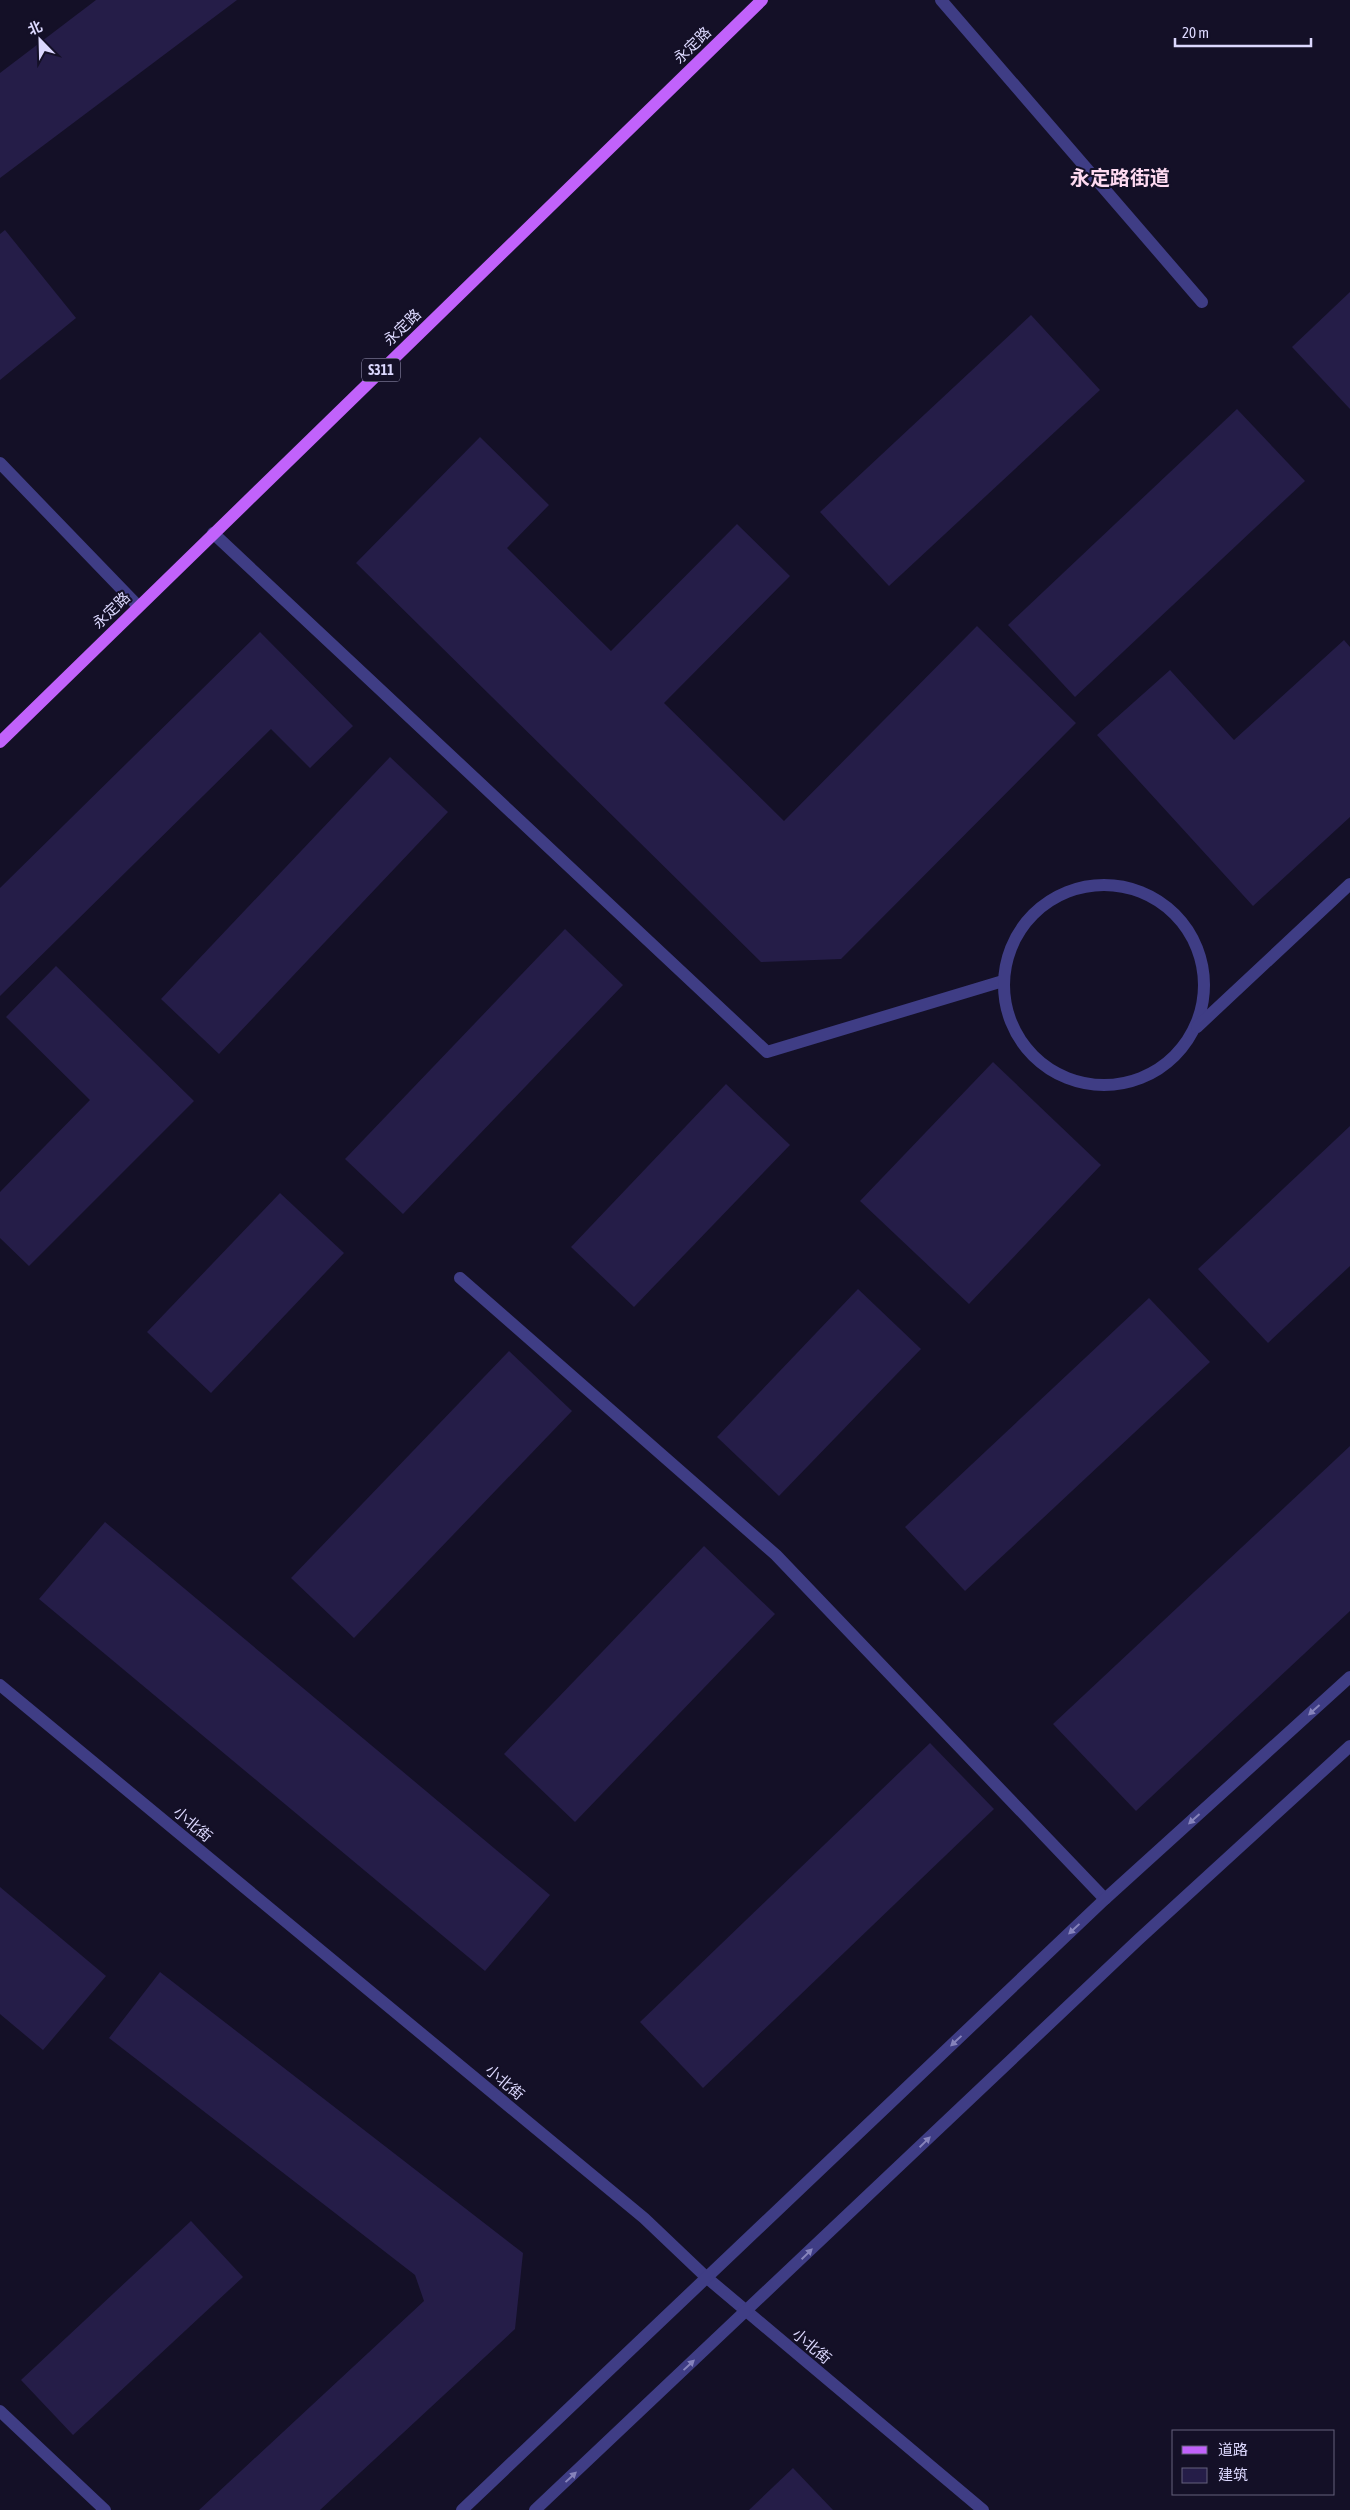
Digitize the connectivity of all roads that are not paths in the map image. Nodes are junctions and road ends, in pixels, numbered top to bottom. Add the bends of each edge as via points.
1 (762, 0) edge
2 (941, 0) edge
3 (1202, 302) dead end
4 (0, 463) edge
5 (214, 532) junction
6 (138, 606) junction
7 (0, 742) edge
8 (1350, 884) edge
9 (1002, 981) junction
10 (1197, 1027) junction
11 (460, 1278) dead end
12 (1350, 1677) edge
13 (0, 1685) edge
14 (1350, 1746) edge
15 (1106, 1899) junction
16 (706, 2278) junction
17 (746, 2312) junction
18 (0, 2411) edge
19 (105, 2510) edge
20 (462, 2510) edge
21 (535, 2510) edge
22 (983, 2510) edge

1 - 5 main road, 永定路 / S311
2 - 3 street
4 - 6 street
5 - 6 main road, 永定路 / S311
5 - 9 street via 767,1052
6 - 7 main road, 永定路 / S311
8 - 10 street
9 - 10 street via 1009,1020 1030,1054 1062,1077 1101,1086 1139,1080 1173,1059
9 - 10 street via 1011,942 1035,910 1069,890 1108,883 1147,892 1179,915 1200,949 1206,988
11 - 15 street via 776,1555
12 -> 15 street
13 - 16 street, 小北街 via 644,2218
17 -> 14 street via 1139,1939
15 -> 16 street
16 - 17 street, 小北街
16 - 20 street
21 -> 17 street
17 - 22 street, 小北街
18 - 19 street

